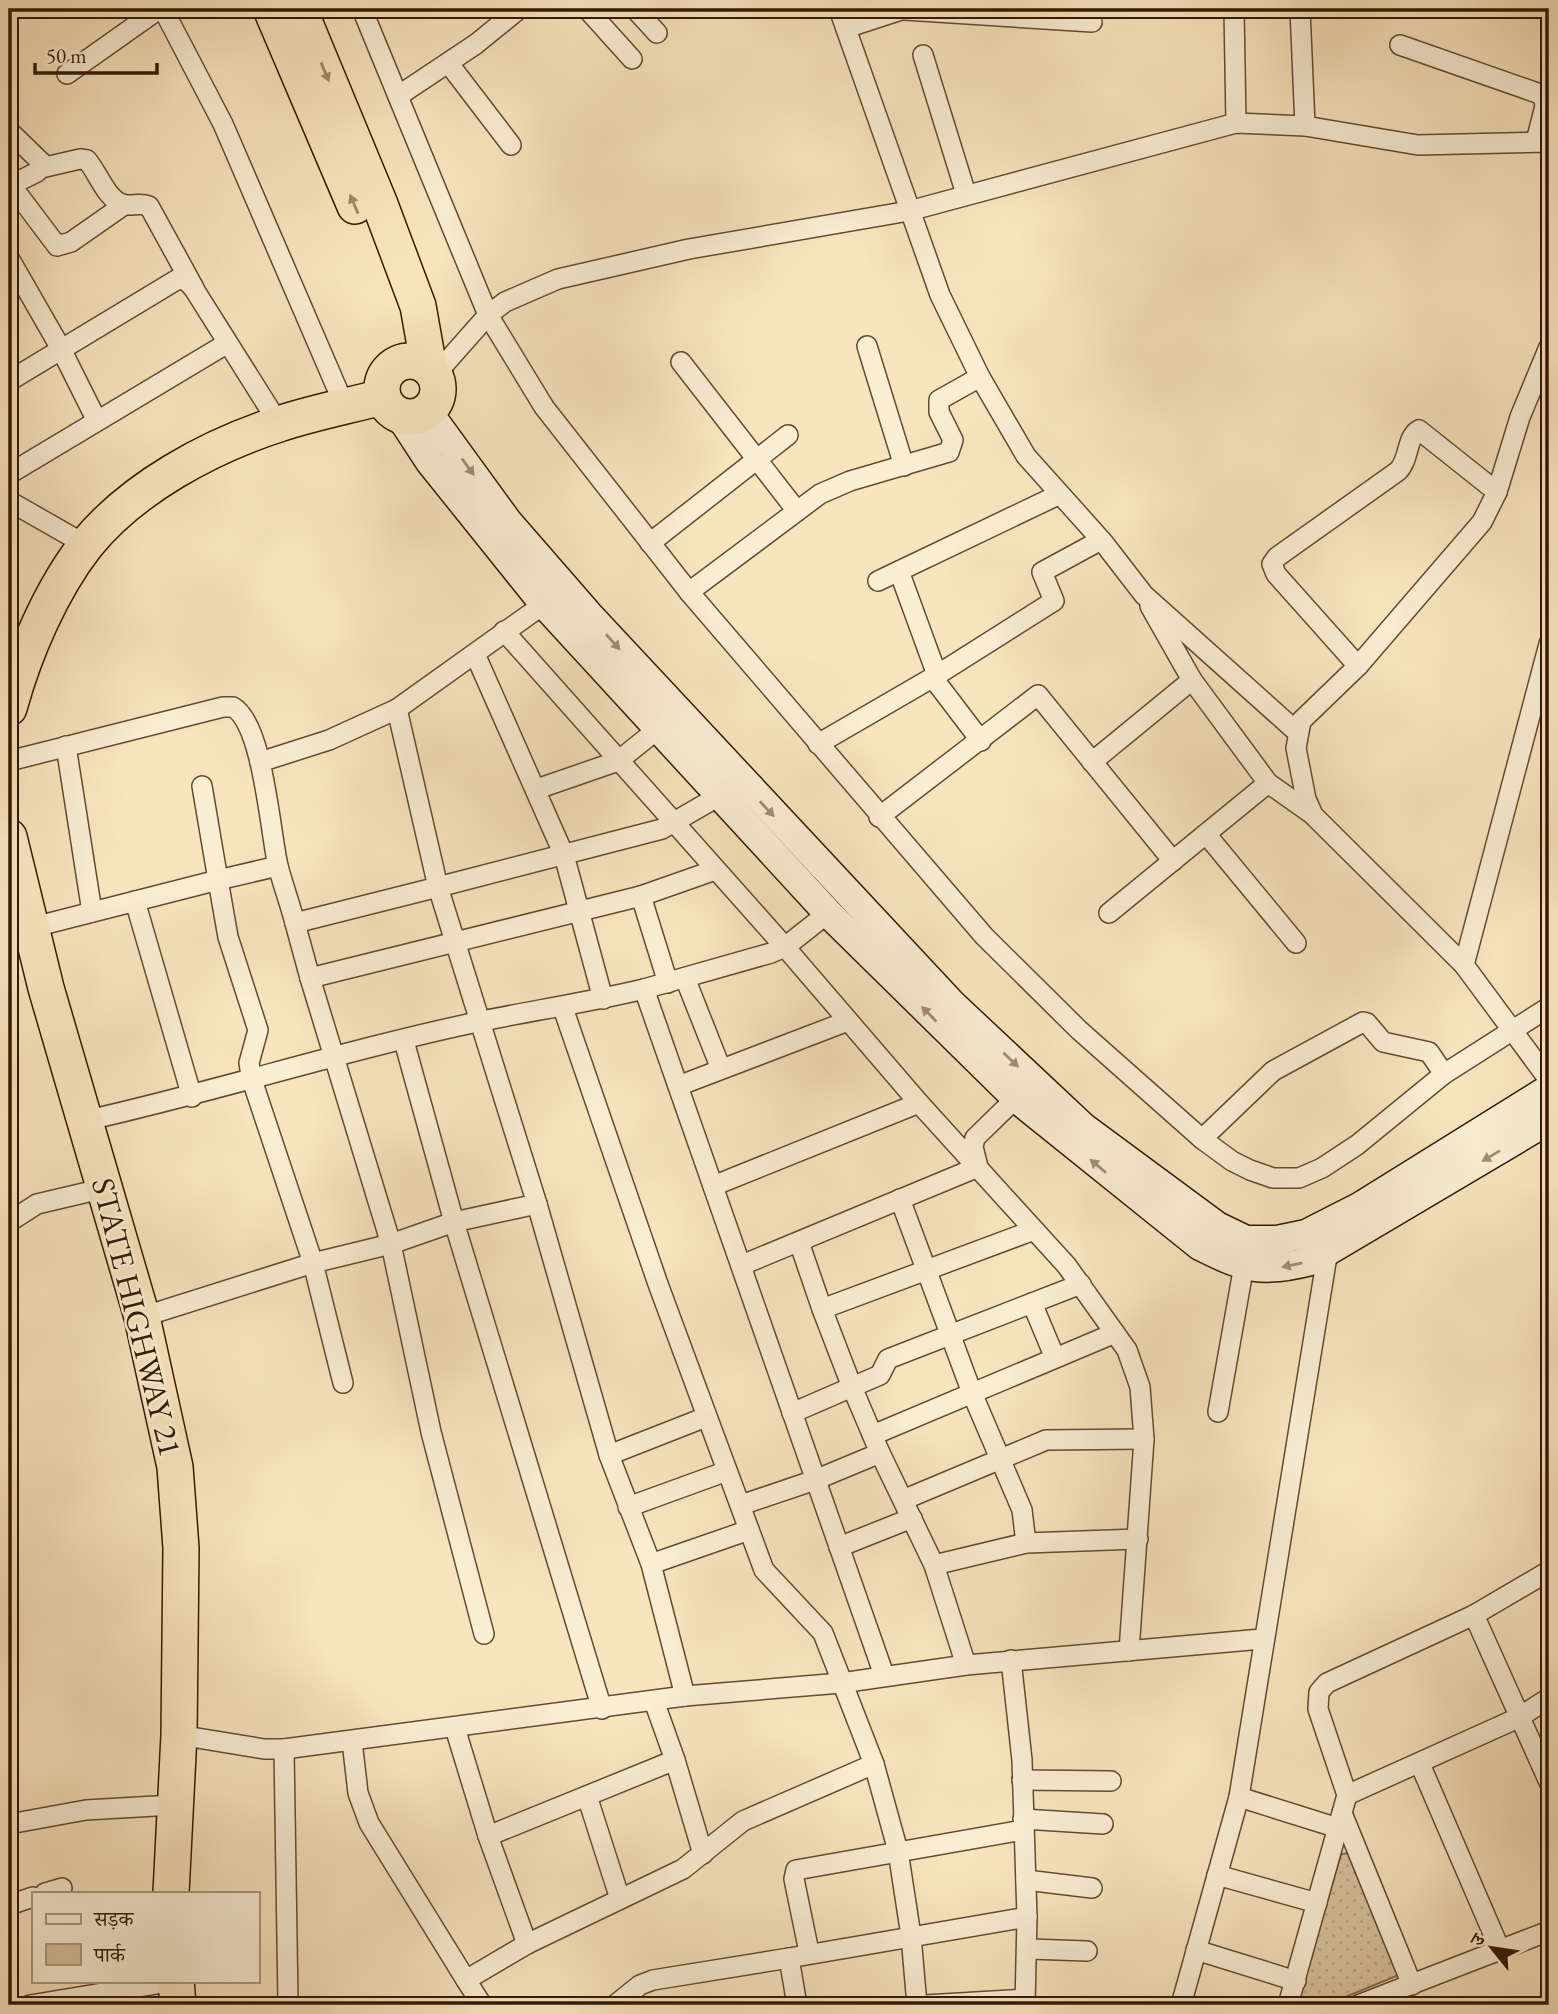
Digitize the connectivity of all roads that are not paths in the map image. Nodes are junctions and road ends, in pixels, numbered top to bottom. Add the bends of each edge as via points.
1 (161, 9) edge
2 (271, 9) edge
3 (299, 9) edge
4 (362, 9) edge
5 (519, 9) edge
6 (587, 9) edge
7 (635, 9) edge
8 (839, 9) edge
9 (1231, 9) edge
10 (1300, 9) edge
11 (905, 10) edge
12 (1092, 22) dead end
13 (846, 28) junction
14 (657, 33) dead end
15 (1400, 46) dead end
16 (923, 55) dead end
17 (632, 59) dead end
18 (449, 64) junction
19 (67, 74) dead end
20 (398, 96) junction
21 (1237, 122) junction
22 (1304, 126) junction
23 (9, 131) edge
24 (1543, 141) edge
25 (511, 145) dead end
26 (41, 168) junction
27 (10, 185) edge
28 (967, 194) junction
29 (124, 205) junction
30 (909, 211) junction
31 (9, 258) edge
32 (194, 289) junction
33 (488, 315) junction
34 (226, 344) junction
35 (867, 346) dead end
36 (60, 347) junction
37 (1549, 347) edge
38 (681, 362) dead end
39 (424, 368) junction
40 (980, 377) junction
41 (9, 381) edge
42 (345, 407) junction
43 (403, 409) junction
44 (97, 421) junction
45 (279, 424) junction
46 (788, 435) dead end
47 (757, 459) junction
48 (904, 466) junction
49 (9, 474) edge
50 (1497, 492) junction
51 (1058, 495) junction
52 (9, 501) edge
53 (797, 510) junction
54 (1101, 540) junction
55 (650, 543) junction
56 (86, 545) junction
57 (898, 571) junction
58 (878, 581) dead end
59 (689, 592) junction
60 (1144, 595) junction
61 (544, 604) junction
62 (504, 631) junction
63 (1549, 644) edge
64 (475, 654) junction
65 (1358, 666) junction
66 (935, 676) junction
67 (1192, 680) junction
68 (9, 708) edge
69 (397, 709) junction
70 (658, 729) junction
71 (1297, 732) junction
72 (981, 741) junction
73 (818, 744) junction
74 (66, 746) junction
75 (9, 761) edge
76 (618, 761) junction
77 (260, 762) junction
78 (1092, 762) junction
79 (1268, 783) junction
80 (202, 786) dead end
81 (537, 789) junction
82 (719, 796) junction
83 (1313, 815) junction
84 (879, 817) junction
85 (674, 825) junction
86 (1206, 834) junction
87 (10, 854) edge
88 (564, 855) junction
89 (1173, 861) junction
90 (278, 866) junction
91 (715, 870) junction
92 (218, 880) junction
93 (438, 887) junction
94 (641, 896) junction
95 (135, 901) junction
96 (580, 911) junction
97 (92, 912) junction
98 (828, 913) junction
99 (1110, 913) dead end
100 (295, 923) junction
101 (30, 928) junction
102 (455, 942) junction
103 (1296, 943) dead end
104 (785, 947) junction
105 (1464, 965) junction
106 (310, 978) junction
107 (676, 980) junction
108 (644, 989) junction
109 (603, 999) junction
110 (1549, 1007) edge
111 (564, 1008) junction
112 (482, 1021) junction
113 (848, 1021) junction
114 (1515, 1030) junction
115 (404, 1041) junction
116 (335, 1058) junction
117 (721, 1069) junction
118 (1444, 1074) junction
119 (252, 1080) junction
120 (1549, 1080) edge
121 (678, 1086) junction
122 (1549, 1089) edge
123 (192, 1097) junction
124 (1016, 1098) junction
125 (919, 1103) junction
126 (85, 1121) junction
127 (1549, 1121) edge
128 (1202, 1139) junction
129 (978, 1167) junction
130 (713, 1186) junction
131 (105, 1188) junction
132 (900, 1199) junction
133 (537, 1204) junction
134 (9, 1222) edge
135 (454, 1222) junction
136 (1034, 1230) junction
137 (799, 1242) junction
138 (391, 1244) junction
139 (1328, 1250) junction
140 (313, 1263) junction
141 (742, 1265) junction
142 (1244, 1265) junction
143 (928, 1269) junction
144 (1081, 1284) junction
145 (1032, 1303) junction
146 (822, 1308) junction
147 (142, 1317) junction
148 (1115, 1333) junction
149 (953, 1334) junction
150 (1055, 1358) junction
151 (343, 1383) dead end
152 (852, 1387) junction
153 (972, 1394) junction
154 (1218, 1412) dead end
155 (792, 1413) junction
156 (706, 1416) junction
157 (1144, 1439) junction
158 (877, 1444) junction
159 (609, 1455) junction
160 (1000, 1458) junction
161 (727, 1471) junction
162 (815, 1480) junction
163 (903, 1500) junction
164 (741, 1505) junction
165 (628, 1507) junction
166 (912, 1518) junction
167 (749, 1530) junction
168 (1138, 1539) junction
169 (1026, 1543) junction
170 (839, 1547) junction
171 (651, 1564) junction
172 (934, 1565) junction
173 (1549, 1571) edge
174 (1474, 1615) junction
175 (484, 1633) dead end
176 (1262, 1639) junction
177 (1129, 1651) junction
178 (1012, 1660) junction
179 (966, 1665) junction
180 (884, 1675) junction
181 (841, 1683) junction
182 (685, 1696) junction
183 (1549, 1699) edge
184 (654, 1702) junction
185 (602, 1709) junction
186 (1518, 1718) junction
187 (455, 1728) junction
188 (179, 1735) junction
189 (352, 1741) junction
190 (284, 1749) junction
191 (675, 1760) junction
192 (874, 1764) junction
193 (1420, 1764) junction
194 (1022, 1780) junction
195 (1111, 1782) dead end
196 (1549, 1782) edge
197 (587, 1796) junction
198 (1239, 1797) junction
199 (173, 1805) junction
200 (1343, 1812) junction
201 (9, 1824) edge
202 (1104, 1824) dead end
203 (1023, 1825) junction
204 (488, 1836) junction
205 (898, 1851) junction
206 (703, 1854) junction
207 (1217, 1875) junction
208 (1026, 1880) junction
209 (1092, 1888) dead end
210 (171, 1892) edge
211 (32, 1897) edge
212 (620, 1899) junction
213 (1318, 1903) junction
214 (9, 1905) edge
215 (1027, 1917) junction
216 (1549, 1931) edge
217 (911, 1936) junction
218 (527, 1944) junction
219 (1028, 1949) junction
220 (1196, 1950) junction
221 (1087, 1951) dead end
222 (809, 1952) junction
223 (1501, 1952) junction
224 (789, 1958) junction
225 (466, 1980) junction
226 (1296, 1981) junction
227 (169, 1982) edge
228 (175, 1982) edge
229 (1412, 1985) junction
230 (288, 2002) dead end
231 (1025, 2002) edge
232 (30, 2005) edge
233 (178, 2005) edge
234 (481, 2005) edge
235 (615, 2005) edge
236 (797, 2005) edge
237 (917, 2005) edge
238 (925, 2005) edge
239 (1181, 2005) edge
240 (1288, 2005) edge
241 (1358, 2005) edge

1 - 19 street
1 - 42 street via 223,124
39 -> 2 highway
3 -> 39 highway via 413,293 423,326
4 - 20 street
5 - 18 street
6 - 17 street
7 - 14 street
8 - 13 street
9 - 21 street
10 - 22 street
11 - 12 street
11 - 13 street
13 - 30 street
15 - 24 street via 1543,95
16 - 28 street
18 - 20 street
18 - 25 street
20 - 33 street
21 - 22 street
21 - 28 street
22 - 24 street via 1418,145
23 - 26 street via 40,158
26 - 27 street
26 - 29 street via 87,160 116,201
27 - 29 street via 57,246 71,242
28 - 30 street
29 - 32 street via 142,202 154,211
30 - 33 street via 589,270 522,294
30 - 40 street via 940,295
31 - 36 street
32 - 34 street
32 - 36 street via 178,279
33 - 39 street
33 - 55 street via 544,407
34 - 44 street
34 - 45 street
35 - 48 street
36 - 41 street
36 - 44 street
37 - 50 street via 1520,417
38 - 47 street
39 - 43 highway via 438,388 436,401
39 - 43 highway via 397,363 387,372 382,384
40 - 48 street via 939,400 937,407 953,447
40 - 51 street via 1026,456
42 - 43 highway
42 - 45 highway
43 - 61 main road via 445,482
43 -> 122 main road via 952,1004 1083,1127 1217,1226 1246,1240 1306,1234 1361,1206
44 - 49 street
45 - 56 highway via 205,456 162,481 128,504
46 - 47 street
47 - 53 street
47 - 55 street
48 - 53 street via 835,486
50 - 65 street via 1482,522 1455,556
50 - 65 street via 1419,430 1398,471 1277,557 1272,564 1276,574
51 - 54 street
51 - 57 street
52 - 56 street
53 - 59 street
54 - 60 street
54 - 66 street via 1042,572 1054,601
55 - 59 street
56 - 68 highway via 32,644
57 - 58 street
57 - 66 street
59 - 73 street
60 - 67 street
60 - 71 street
61 - 62 street
61 - 70 main road
62 - 64 street
62 - 76 street
63 - 105 street
64 - 69 street
64 - 81 street
65 - 71 street via 1308,712
66 - 72 street
66 - 73 street
67 - 78 street
67 - 79 street
69 - 77 street via 329,740
69 - 93 street
70 - 76 street
70 - 82 main road
71 - 83 street via 1303,786
72 - 78 street via 1038,695
72 - 84 street
73 - 84 street
74 - 75 street
74 - 77 street via 233,707 246,719
74 - 97 street
76 - 81 street
76 - 85 street
77 - 90 street
78 - 89 street
79 - 83 street
79 - 86 street
80 - 92 street
81 - 88 street
82 - 85 street
82 - 98 main road
83 - 105 street
84 - 128 street via 984,936 1079,1030
85 - 88 street
85 - 91 street
86 - 89 street
86 - 103 street
87 - 101 highway, STATE HIGHWAY 21
88 - 93 street
88 - 96 street
89 - 99 street
90 - 92 street
90 - 100 street
91 - 94 street
91 - 104 street
92 - 95 street
92 - 119 street via 228,937 258,1030 249,1063
93 - 100 street
93 - 102 street
94 - 96 street
94 - 107 street
95 - 97 street
95 - 123 street
96 - 102 street
96 - 109 street
97 - 101 street
98 - 104 street
124 -> 98 main road
100 - 106 street
101 - 126 highway, STATE HIGHWAY 21
102 - 106 street
102 - 112 street
104 - 107 street
104 - 113 street
105 - 114 street
106 - 116 street
107 - 108 street
107 - 117 street
108 - 109 street
108 - 121 street
109 - 111 street
110 - 114 street
111 - 112 street
111 - 156 street
112 - 115 street
112 - 133 street
113 - 117 street
113 - 125 street
114 - 118 street
114 - 120 street
115 - 116 street
115 - 135 street
116 - 119 street
116 - 138 street
117 - 121 street
118 - 128 street via 1357,1145 1299,1178 1273,1178 1250,1170
118 - 128 street via 1429,1052 1383,1042 1363,1022 1260,1081
119 - 123 street
119 - 140 street
121 - 130 street
123 - 126 street
124 - 129 street via 975,1138
142 -> 124 main road via 1200,1246
125 - 129 street
125 - 130 street
126 - 131 highway, STATE HIGHWAY 21
127 -> 139 main road
129 - 132 street
129 - 136 street
130 - 141 street
131 - 134 street via 37,1204
131 - 147 highway, STATE HIGHWAY 21
132 - 137 street
132 - 143 street
133 - 135 street
133 - 159 street
135 - 138 street
135 - 185 street
136 - 143 street
136 - 144 street
137 - 141 street
137 - 146 street
138 - 140 street
138 - 175 street via 431,1432
139 -> 142 main road via 1311,1261 1290,1266 1267,1270
139 - 176 street
140 - 147 street
140 - 151 street
141 - 155 street
142 - 154 street
143 - 146 street
143 - 149 street
144 - 145 street
144 - 148 street
145 - 149 street
145 - 150 street
146 - 152 street
147 - 188 highway, STATE HIGHWAY 21 via 175,1467 181,1548
148 - 150 street
148 - 157 street via 1135,1369
149 - 152 street via 888,1359 880,1375
149 - 153 street
150 - 153 street
152 - 155 street
152 - 158 street
153 - 158 street
153 - 160 street
155 - 162 street
156 - 159 street
156 - 161 street
157 - 160 street via 1058,1437
157 - 168 street
158 - 162 street
158 - 163 street
159 - 165 street
160 - 163 street
160 - 169 street via 1022,1510
161 - 164 street
161 - 165 street
162 - 164 street
162 - 170 street
163 - 166 street
164 - 167 street
165 - 171 street
166 - 170 street
166 - 172 street
167 - 171 street
167 - 181 street via 768,1577 823,1633
168 - 169 street
168 - 177 street
169 - 172 street
170 - 180 street
171 - 182 street
172 - 179 street
173 - 174 street
174 - 186 street
174 - 200 street via 1327,1684 1319,1692 1318,1709
176 - 177 street
176 - 198 street
177 - 178 street
178 - 179 street
178 - 194 street
179 - 180 street
180 - 181 street
181 - 182 street
181 - 192 street
182 - 184 street
183 - 186 street
184 - 185 street
184 - 191 street
185 - 187 street
186 - 193 street
186 - 196 street
187 - 189 street
187 - 204 street
188 - 190 street
188 - 199 highway, STATE HIGHWAY 21
189 - 190 street
189 - 225 street via 358,1793 369,1823
190 - 230 street
191 - 197 street
191 - 206 street
192 - 205 street
192 - 206 street via 743,1821
193 - 200 street
193 - 223 street
194 - 195 street
194 - 203 street
197 - 204 street
197 - 212 street
198 - 200 street
198 - 207 street
199 - 201 street via 86,1810
199 - 210 highway, STATE HIGHWAY 21
200 - 213 street
200 - 229 street
202 - 203 street
203 - 205 street
203 - 208 street
204 - 218 street
205 - 217 street
205 - 222 street via 796,1870 794,1880
206 - 212 street via 683,1869
207 - 213 street
207 - 220 street
208 - 209 street
208 - 215 street
211 - 214 street
212 - 218 street
213 - 226 street
215 - 217 street
215 - 219 street
216 - 223 street
217 - 222 street
217 - 237 street
218 - 225 street
219 - 221 street
219 - 231 street
220 - 226 street
220 - 239 street
222 - 224 street
223 - 229 street
224 - 235 street via 653,1980
224 - 236 street
225 - 234 street
226 - 240 street
227 - 232 street
228 - 233 highway
229 - 241 street
231 - 238 street

